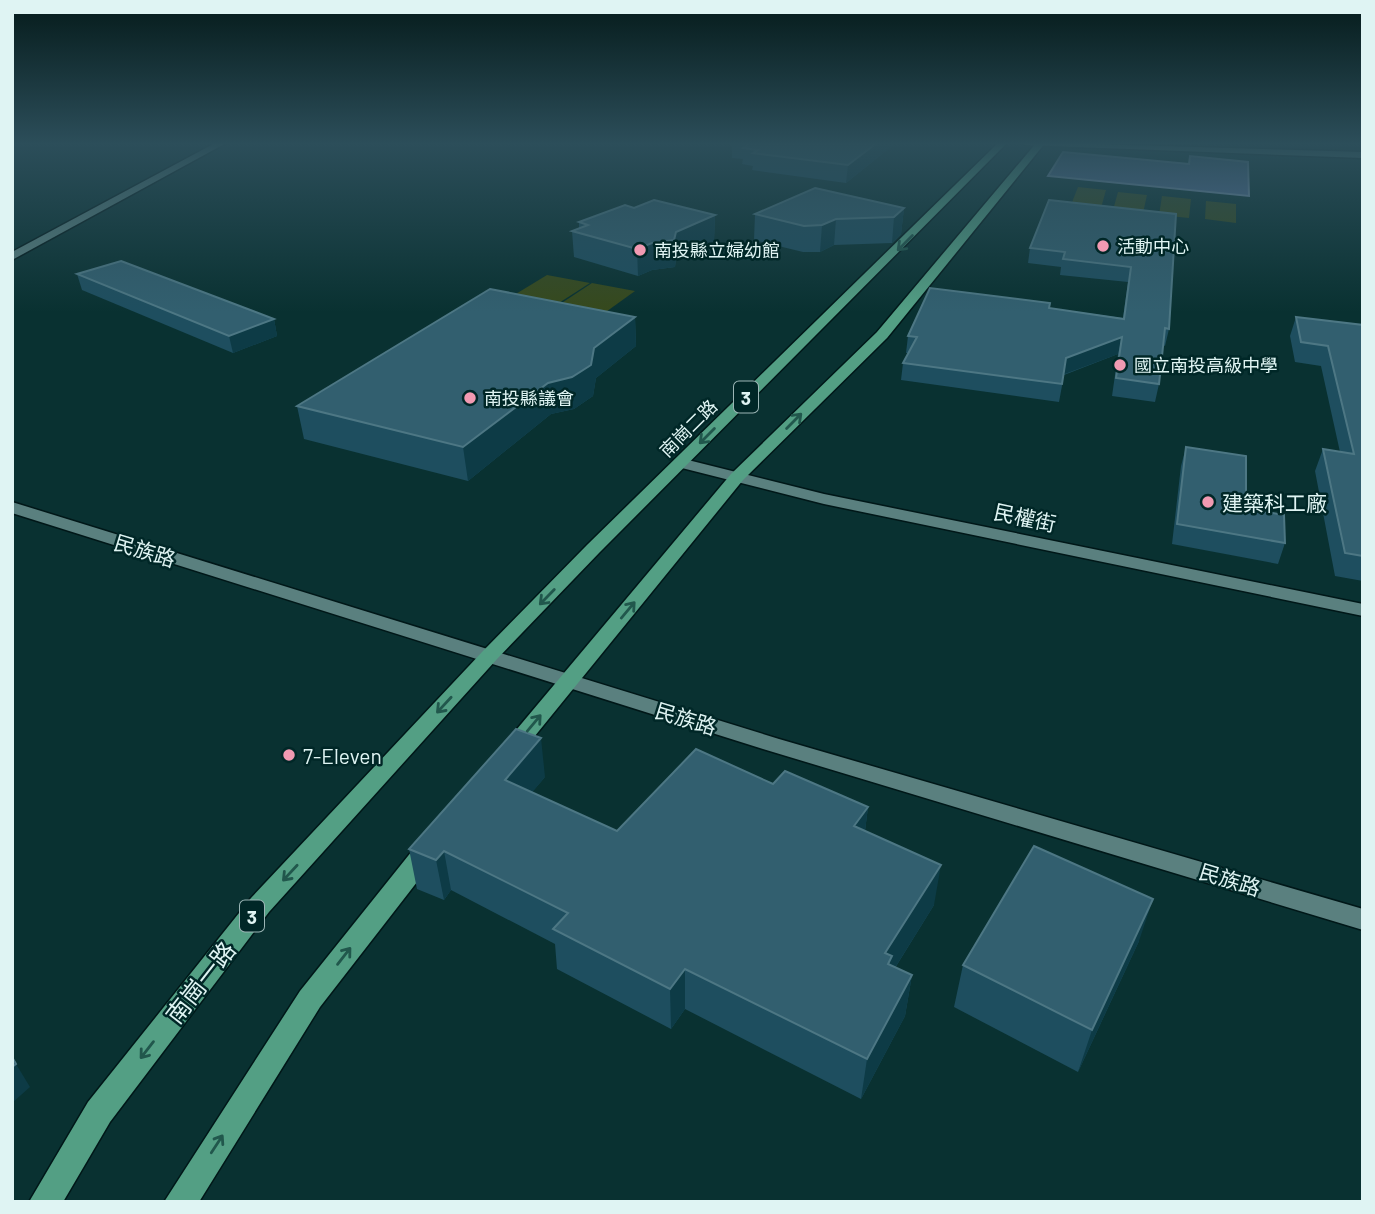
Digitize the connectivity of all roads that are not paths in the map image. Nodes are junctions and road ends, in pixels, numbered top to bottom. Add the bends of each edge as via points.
1 (120, 199) edge
2 (947, 199) edge
3 (991, 199) edge
4 (12, 257) edge
5 (680, 463) junction
6 (737, 477) junction
7 (12, 508) edge
8 (1363, 610) edge
9 (490, 655) junction
10 (568, 681) junction
11 (490, 775) edge
12 (447, 827) edge
13 (1363, 920) edge
14 (45, 1202) edge
15 (180, 1202) edge

1 - 4 street
2 -> 5 main road, 南崗二路 / 3
6 -> 3 main road, 3 via 882,335
5 - 6 street, 民權街
5 -> 9 main road, 南崗二路 / 3
6 - 8 street, 民權街
10 -> 6 main road, 3
7 - 9 street, 民族路
9 - 10 street, 民族路
9 -> 14 main road, 南崗一路 / 3 via 260,905 99,1112
11 -> 10 main road, 3
10 - 13 street, 民族路
15 -> 12 main road via 310,999

